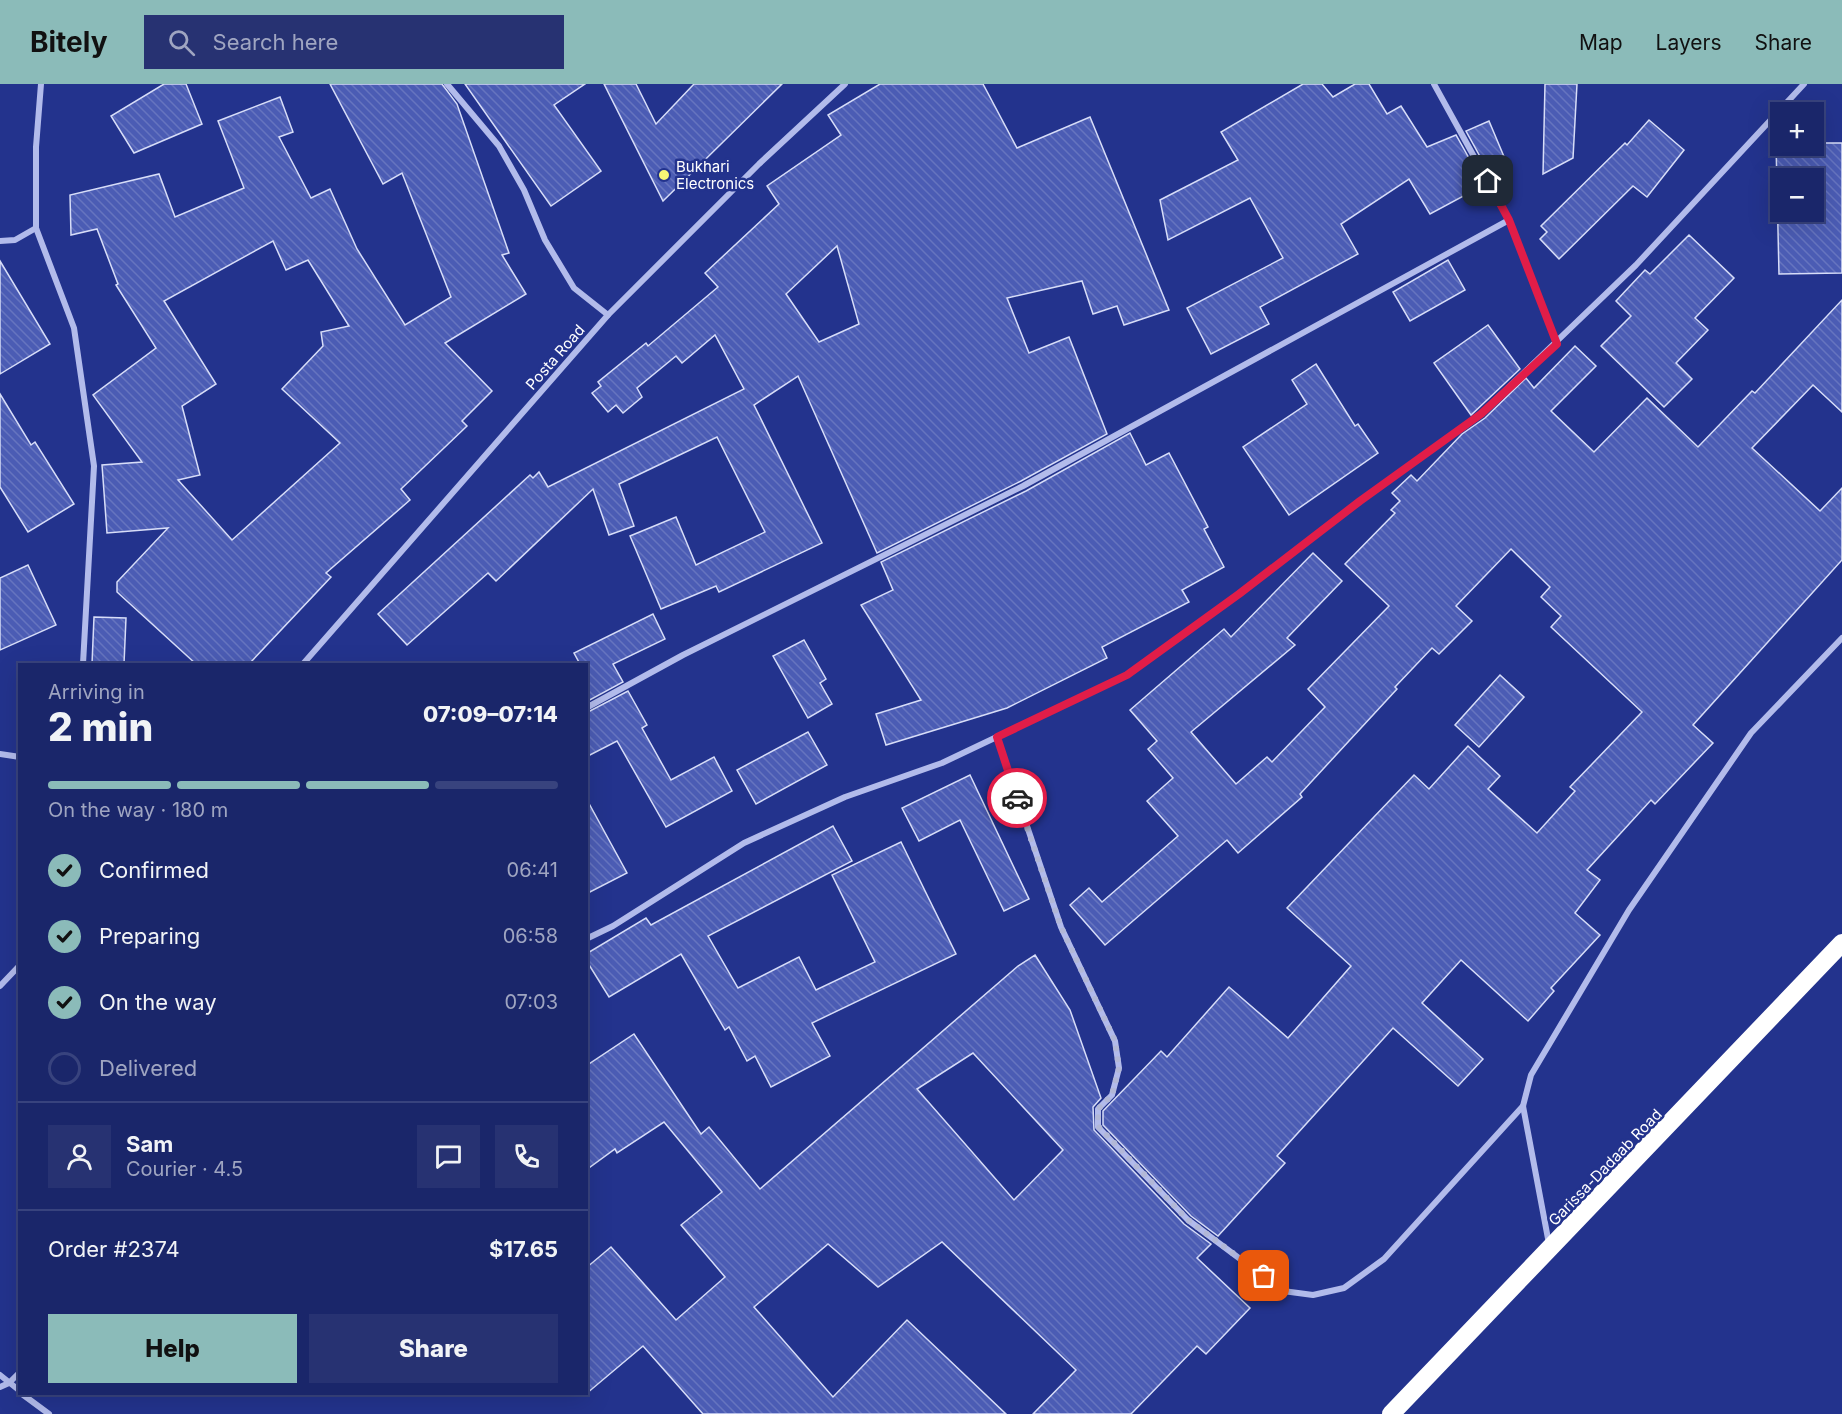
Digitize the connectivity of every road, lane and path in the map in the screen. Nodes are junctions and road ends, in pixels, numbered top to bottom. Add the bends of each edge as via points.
1 (41, 84) edge
2 (447, 84) edge
3 (845, 84) edge
4 (1434, 84) edge
5 (1804, 84) edge
6 (1509, 220) junction
7 (36, 228) junction
8 (0, 241) edge
9 (608, 315) junction
10 (1557, 344) junction
11 (1842, 638) edge
12 (83, 663) edge
13 (304, 663) edge
14 (588, 707) edge
15 (997, 737) junction
16 (0, 754) edge
17 (18, 757) edge
18 (588, 938) edge
19 (1842, 943) edge
20 (18, 967) edge
21 (0, 986) edge
22 (1523, 1107) junction
23 (1550, 1250) junction
24 (18, 1374) edge
25 (0, 1375) edge
26 (9, 1383) junction
27 (0, 1387) edge
28 (18, 1390) edge
29 (25, 1395) edge
30 (49, 1414) edge
31 (1391, 1414) edge

1 - 7 street
2 - 9 street via 499,146 524,190 544,240 574,288
3 - 9 street, Posta Road
4 - 6 street
5 - 10 street
6 - 10 street
6 - 14 street via 1023,486 683,655
7 - 8 street via 15,240
7 - 12 street via 74,328 94,466
9 - 13 street, Posta Road
10 - 15 street via 1481,414 1127,675
11 - 22 street via 1751,733 1629,910 1531,1075
15 - 18 street via 942,763 845,797 744,843
15 - 22 street via 1061,927 1115,1041 1119,1068 1112,1095 1098,1109 1098,1126 1188,1220 1283,1291 1313,1295 1344,1288 1384,1259
16 - 17 street
19 - 23 highway, Garissa-Dadaab Road
20 - 21 street
22 - 23 street
23 - 31 highway, Garissa-Dadaab Road
24 - 26 street
25 - 26 street
26 - 27 street
26 - 28 street
29 - 30 street

